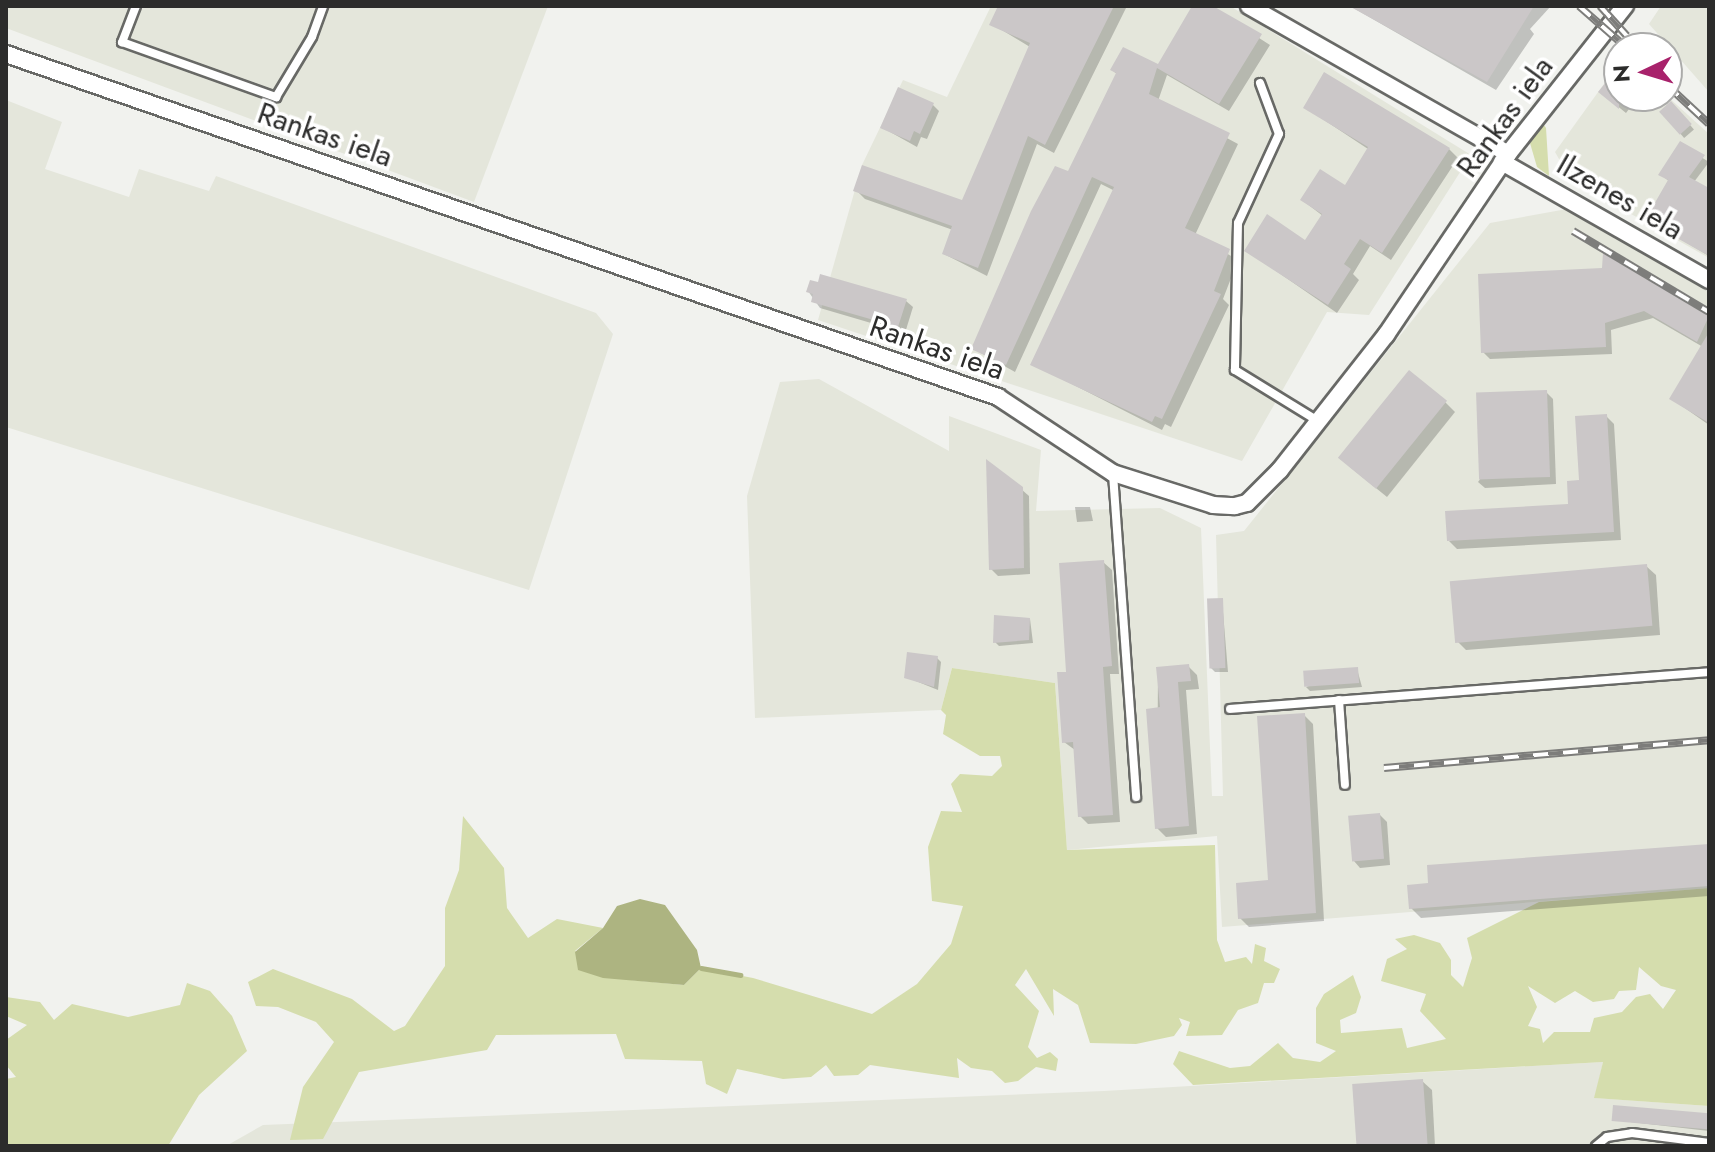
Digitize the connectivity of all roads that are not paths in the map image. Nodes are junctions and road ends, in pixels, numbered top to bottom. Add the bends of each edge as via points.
1 (136, 6) edge
2 (323, 6) edge
3 (1249, 6) edge
4 (1625, 6) edge
5 (6, 54) edge
6 (1260, 83) dead end
7 (1505, 158) junction
8 (1709, 280) edge
9 (1318, 421) junction
10 (1113, 473) junction
11 (1709, 672) edge
12 (1339, 700) junction
13 (1230, 709) dead end
14 (1345, 785) dead end
15 (1136, 797) dead end
16 (1709, 1143) edge
17 (1596, 1146) edge

1 - 2 lane via 122,42 276,97 312,37
3 - 7 street, Ilzenes iela
4 - 7 street, Rankas iela
5 - 10 street, Rankas iela via 998,397
6 - 9 lane via 1279,134 1238,223 1235,370
7 - 8 street, Ilzenes iela
7 - 9 street, Rankas iela via 1458,235
9 - 10 street, Rankas iela via 1247,503 1213,505
10 - 15 lane
11 - 12 lane
12 - 13 lane
12 - 14 lane
16 - 17 lane via 1632,1133 1607,1137

